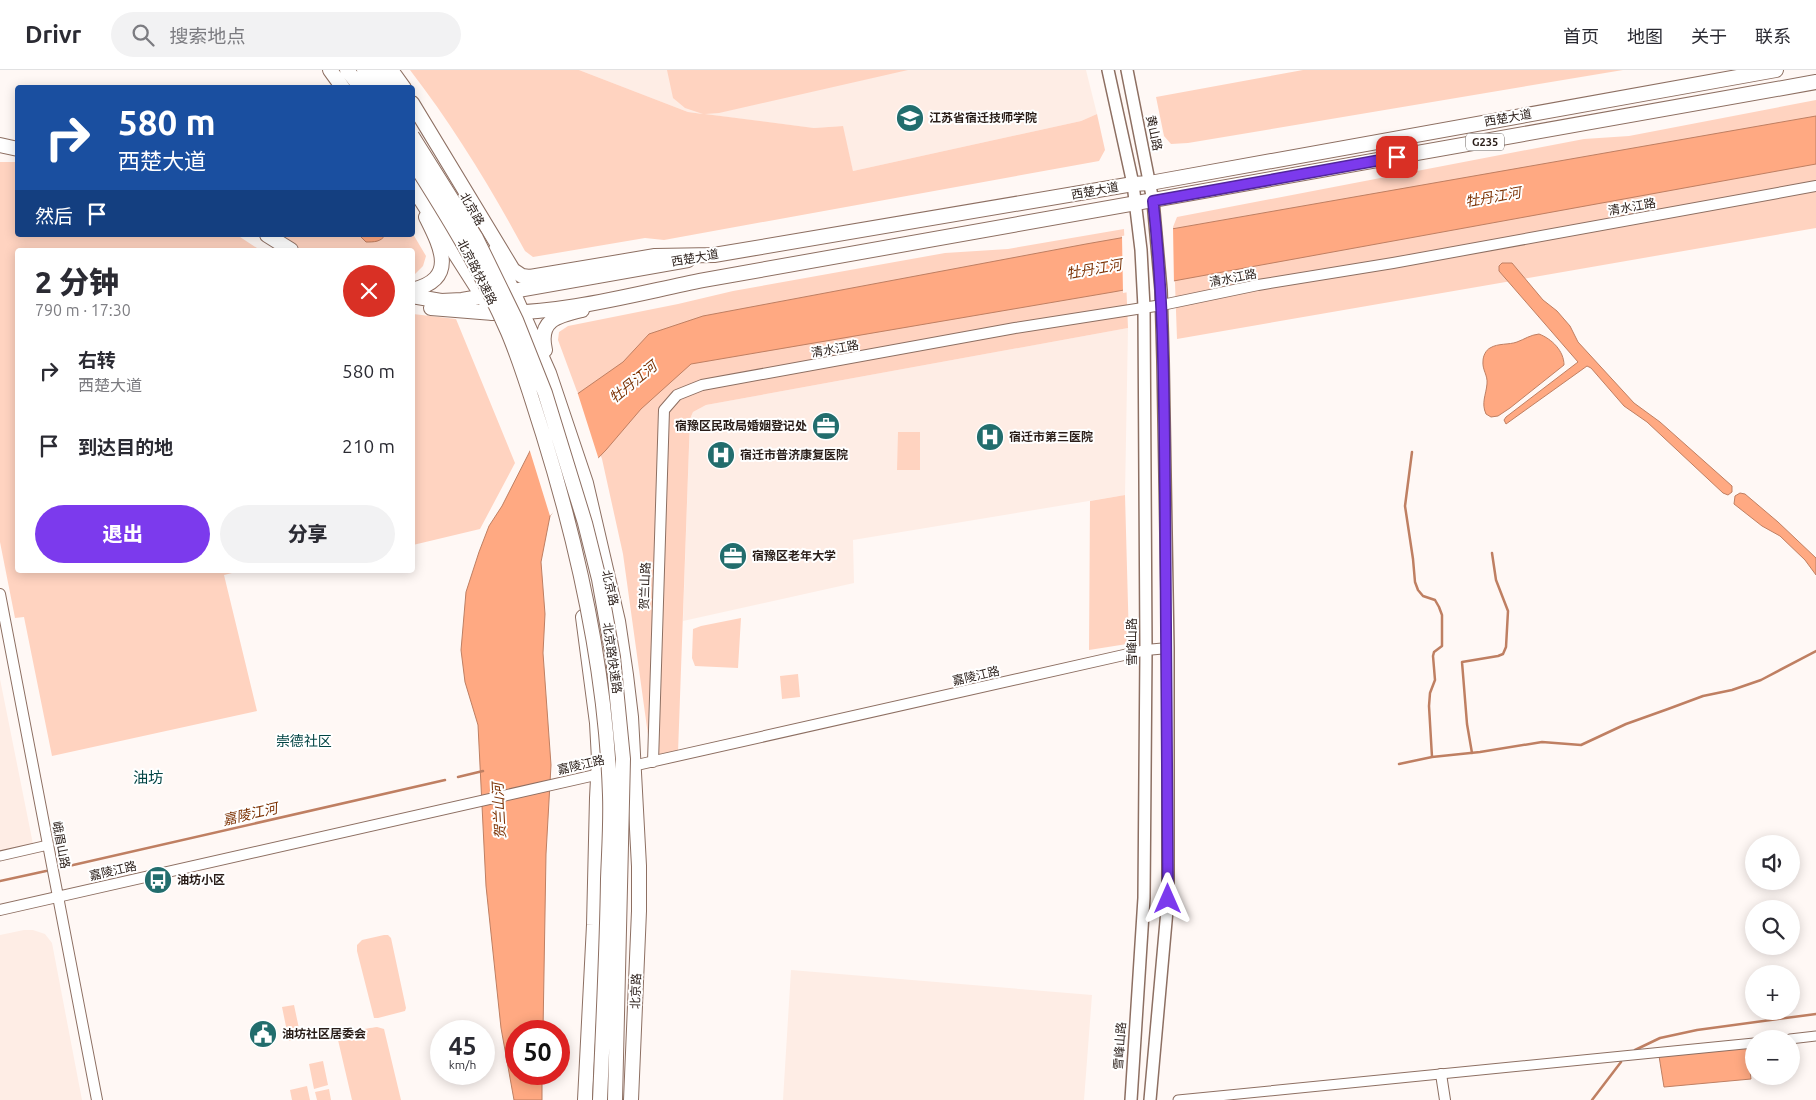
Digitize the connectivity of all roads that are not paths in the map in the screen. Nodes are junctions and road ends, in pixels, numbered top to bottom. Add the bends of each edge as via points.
1 (330, 70) edge
2 (339, 70) edge
3 (347, 70) edge
4 (364, 70) edge
5 (376, 70) edge
6 (1108, 70) edge
7 (1126, 70) edge
8 (1776, 70) edge
9 (1750, 72) edge
10 (397, 82) edge
11 (1816, 82) edge
12 (341, 85) edge
13 (351, 85) edge
14 (359, 85) edge
15 (375, 85) edge
16 (1754, 93) junction
17 (415, 107) edge
18 (415, 121) edge
19 (426, 124) junction
20 (415, 141) edge
21 (0, 145) edge
22 (15, 148) edge
23 (0, 152) edge
24 (15, 154) edge
25 (415, 165) edge
26 (415, 176) edge
27 (1150, 183) junction
28 (1133, 184) junction
29 (1816, 186) edge
30 (415, 191) edge
31 (415, 196) edge
32 (1153, 201) junction
33 (1136, 203) junction
34 (477, 217) junction
35 (258, 237) edge
36 (270, 237) edge
37 (275, 248) edge
38 (288, 248) edge
39 (714, 255) junction
40 (720, 278) junction
41 (415, 289) edge
42 (514, 290) junction
43 (484, 296) junction
44 (415, 297) edge
45 (415, 305) edge
46 (1162, 305) junction
47 (1144, 307) junction
48 (494, 313) junction
49 (524, 313) junction
50 (550, 373) junction
51 (664, 410) joint
52 (0, 594) edge
53 (1168, 648) junction
54 (1146, 650) junction
55 (653, 762) junction
56 (633, 766) junction
57 (598, 774) junction
58 (48, 845) junction
59 (0, 856) edge
60 (58, 896) junction
61 (0, 910) edge
62 (1816, 1036) edge
63 (1800, 1038) edge
64 (1745, 1044) edge
65 (1441, 1074) junction
66 (97, 1100) edge
67 (585, 1100) edge
68 (600, 1100) edge
69 (615, 1100) edge
70 (631, 1100) edge
71 (1131, 1100) edge
72 (1150, 1100) edge
73 (1178, 1100) edge
74 (1444, 1100) edge

1 - 12 main road
2 - 13 main road
3 - 14 main road
4 - 15 main road
5 - 10 main road
6 - 28 main road
7 - 27 main road, 黄山路
8 - 9 main road, 西楚大道 / G235
9 - 16 street
9 - 27 main road, 西楚大道 / G235
11 - 16 main road, 西楚大道 / G235
16 - 32 main road, 西楚大道 / G235
17 - 19 main road
18 - 34 main road, 北京路
19 - 34 main road
19 - 39 main road via 514,270 522,276 655,256
20 - 69 main road, 北京路快速路, bridge via 476,238 516,320 545,394 599,580 613,657 623,759
21 - 22 main road
23 - 24 main road
25 - 68 main road, 北京路快速路, bridge via 465,248 507,331 524,373 551,460 579,564 606,732 610,797
26 - 43 main road via 456,237
27 - 28 main road, 西楚大道 / G235
27 - 32 main road, 黄山路
28 - 33 main road, 雪峰山路
28 - 39 main road, 西楚大道
29 - 46 street, 清水江路
30 - 43 main road
31 - 41 main road via 442,250 443,262 441,273 434,280
32 - 33 main road, G235
32 - 46 main road
33 - 40 main road, 西楚大道
33 - 47 main road, 雪峰山路
34 - 42 main road, 北京路
35 - 37 main road
36 - 38 main road
39 - 42 main road, 西楚大道
40 - 49 main road, 西楚大道
40 - 50 main road via 554,319 545,327 542,337
42 - 43 main road, 西楚大道
42 - 49 main road, 北京路
43 - 44 main road, 西楚大道 via 441,301
43 - 48 main road
45 - 48 main road, 西楚大道
46 - 47 street, 清水江路
46 - 53 main road
47 - 51 street, 清水江路 via 702,385 677,395
47 - 54 main road, 雪峰山路
48 - 49 main road, 西楚大道
48 - 57 main road via 516,363 561,509 574,565 597,723
49 - 50 main road, 北京路
50 - 56 main road, 北京路 via 586,483 619,630 631,717
51 - 55 street, 贺兰山路
52 - 58 street, 峨眉山路
53 - 54 street, 嘉陵江路
53 - 72 main road via 1168,899
54 - 55 street, 嘉陵江路
54 - 71 main road, 雪峰山路 via 1144,898
55 - 56 street, 嘉陵江路
56 - 57 street, 嘉陵江路
56 - 70 main road, 北京路 via 639,911
57 - 60 street, 嘉陵江路
57 - 67 main road
58 - 59 street
58 - 60 street, 峨眉山路
60 - 61 street, 嘉陵江路
60 - 66 street, 峨眉山路
62 - 63 street
64 - 65 street
65 - 73 street
65 - 74 street

